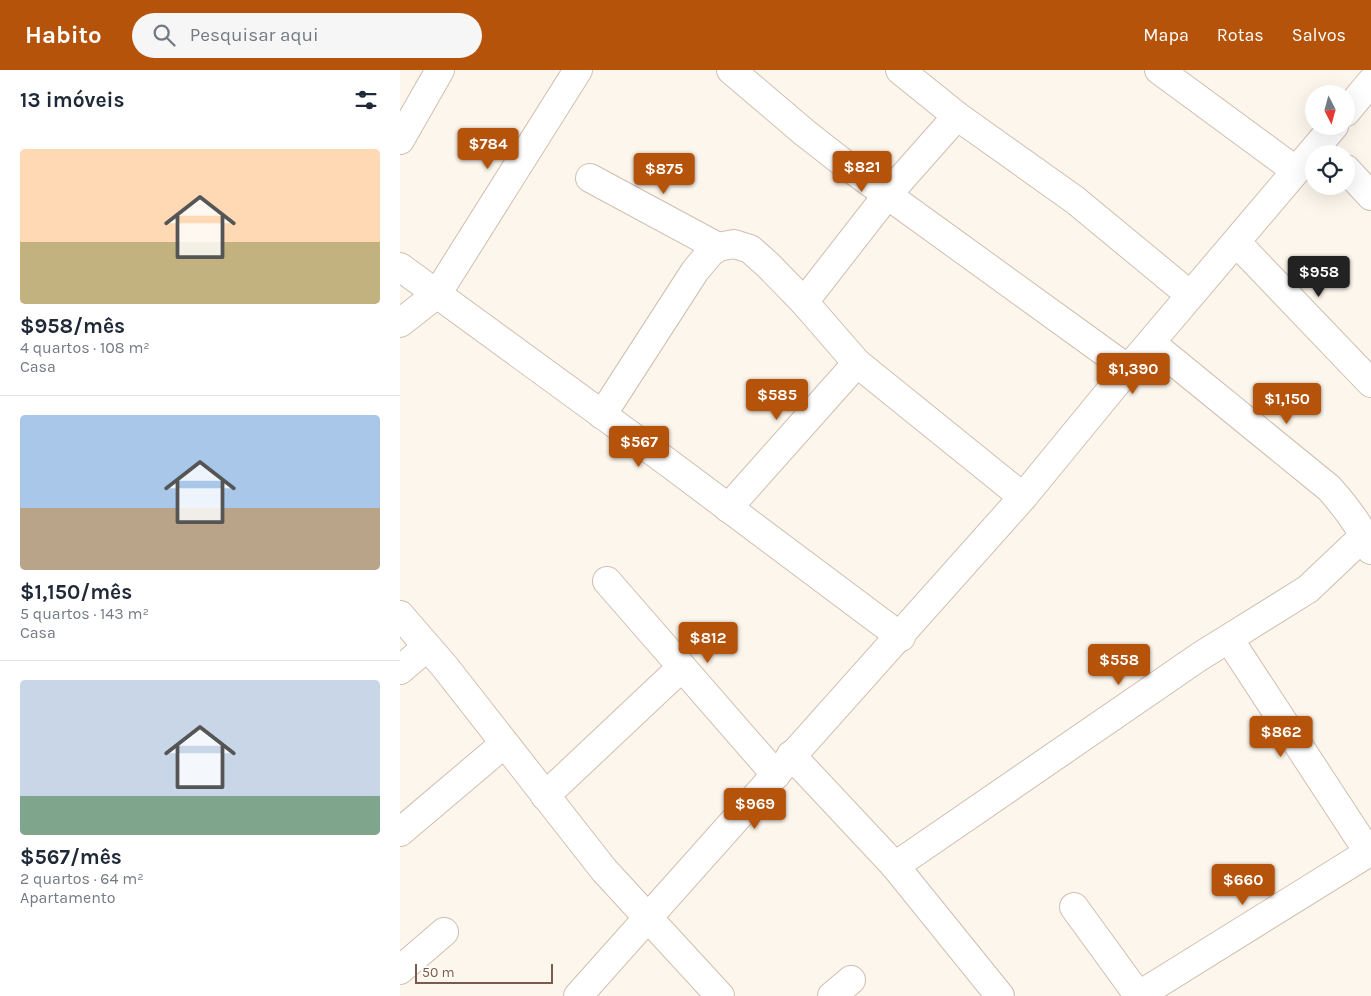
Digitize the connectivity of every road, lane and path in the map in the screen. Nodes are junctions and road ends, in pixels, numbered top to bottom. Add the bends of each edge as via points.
1 (440, 70) edge
2 (578, 70) edge
3 (731, 70) edge
4 (900, 70) edge
5 (1160, 70) edge
6 (1371, 82) edge
7 (1355, 101) edge
8 (957, 116) junction
9 (400, 140) edge
10 (1329, 141) edge
11 (1295, 170) junction
12 (590, 178) dead end
13 (1355, 179) edge
14 (888, 194) junction
15 (1371, 196) edge
16 (1237, 243) junction
17 (718, 247) junction
18 (400, 267) edge
19 (437, 294) junction
20 (1190, 295) junction
21 (804, 302) junction
22 (400, 323) edge
23 (1151, 343) junction
24 (857, 363) junction
25 (1128, 369) junction
26 (1371, 383) edge
27 (602, 415) junction
28 (1023, 497) junction
29 (728, 508) junction
30 (1368, 542) edge
31 (608, 581) dead end
32 (400, 615) edge
33 (901, 637) junction
34 (1230, 639) junction
35 (427, 647) junction
36 (682, 667) junction
37 (400, 670) edge
38 (504, 744) junction
39 (784, 765) junction
40 (545, 796) junction
41 (400, 832) edge
42 (1370, 852) edge
43 (895, 866) junction
44 (1074, 907) dead end
45 (646, 918) junction
46 (444, 932) dead end
47 (400, 970) edge
48 (578, 996) edge
49 (720, 996) edge
50 (1000, 996) edge
51 (1138, 996) edge

1 - 9 street
2 - 19 street
3 - 14 street via 805,133
4 - 8 street
5 - 11 street
6 - 7 street
8 - 14 street
8 - 20 street via 1075,200
10 - 11 street
11 - 16 street
12 - 17 street
13 - 15 street
14 - 21 street
14 - 25 street
16 - 20 street
16 - 26 street
17 - 21 street via 734,244 750,249
17 - 27 street via 695,271
18 - 19 street
19 - 22 street
19 - 27 street
20 - 23 street
21 - 24 street
23 - 25 street
23 - 30 street via 1329,488 1346,506
24 - 28 street
24 - 29 street
25 - 28 street
27 - 29 street
28 - 33 street
29 - 33 street
30 - 34 street via 1308,589
31 - 36 street
32 - 35 street
33 - 39 street
34 - 42 street
34 - 43 street
35 - 37 street
35 - 38 street
36 - 39 street
36 - 40 street
38 - 40 street
38 - 41 street
39 - 43 street
39 - 45 street
40 - 45 street
42 - 51 street
43 - 50 street
44 - 51 street
45 - 48 street
45 - 49 street
46 - 47 street

